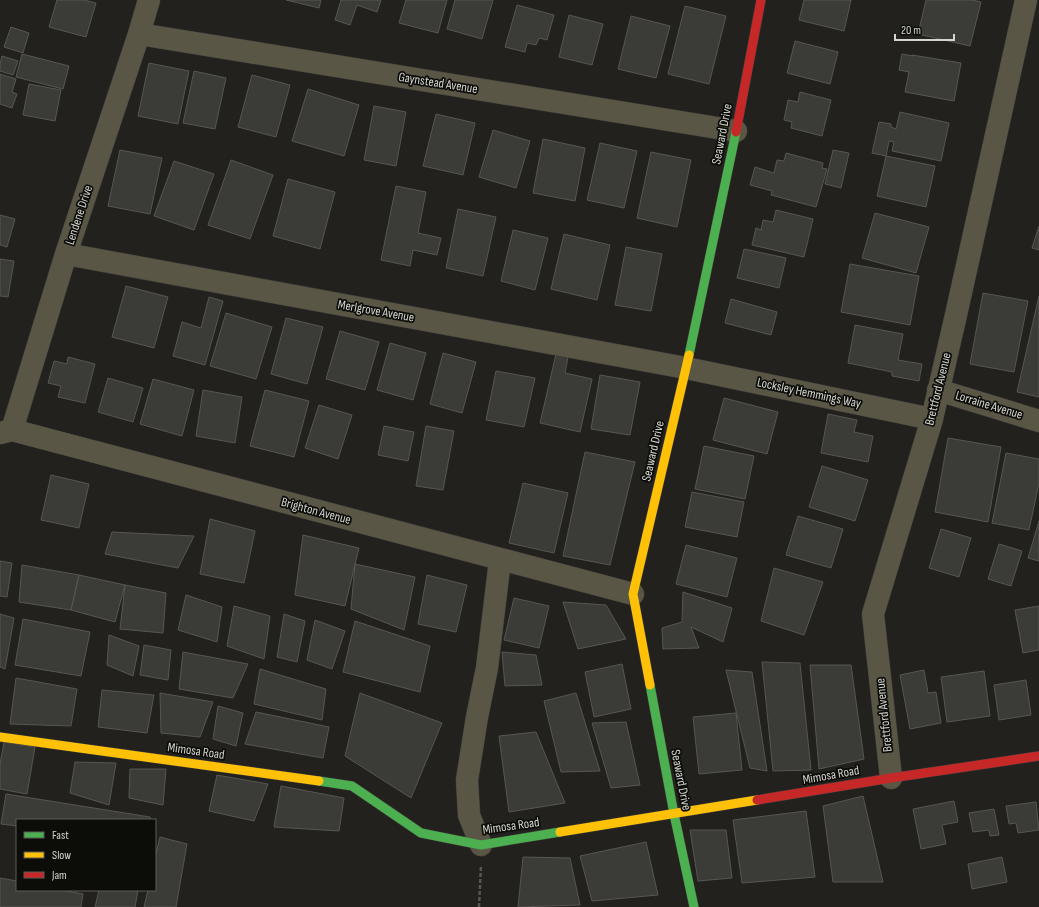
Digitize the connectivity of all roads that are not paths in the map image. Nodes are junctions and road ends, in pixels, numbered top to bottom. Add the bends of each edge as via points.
1 (149, 0) edge
2 (761, 0) edge
3 (1026, 0) edge
4 (139, 34) junction
5 (736, 131) junction
6 (66, 254) junction
7 (686, 368) junction
8 (938, 390) junction
9 (932, 418) junction
10 (1039, 421) edge
11 (6, 432) edge
12 (500, 560) junction
13 (633, 594) junction
14 (0, 737) edge
15 (1039, 756) edge
16 (891, 778) junction
17 (674, 814) junction
18 (481, 845) junction
19 (694, 907) edge

1 - 4 street, Lendene Drive
2 - 5 street, Seaward Drive
3 - 8 street, Brettford Avenue
4 - 5 street, Gaynstead Avenue
4 - 6 street, Lendene Drive
5 - 7 street, Seaward Drive
6 - 7 street, Merlgrove Avenue
6 - 11 street, Lendene Drive
7 - 9 street, Locksley Hemmings Way
7 - 13 street, Seaward Drive
8 - 9 street, Brettford Avenue
8 - 10 street, Lorraine Avenue
9 - 16 street, Brettford Avenue via 873,614
11 - 12 street, Brighton Avenue
12 - 13 street, Brighton Avenue
12 - 18 street via 487,668 467,780 470,816
13 - 17 street, Seaward Drive
14 - 18 street, Mimosa Road via 352,786 421,832
15 - 16 street, Mimosa Road
16 - 17 street, Mimosa Road
17 - 18 street, Mimosa Road
17 - 19 street, Seaward Drive

